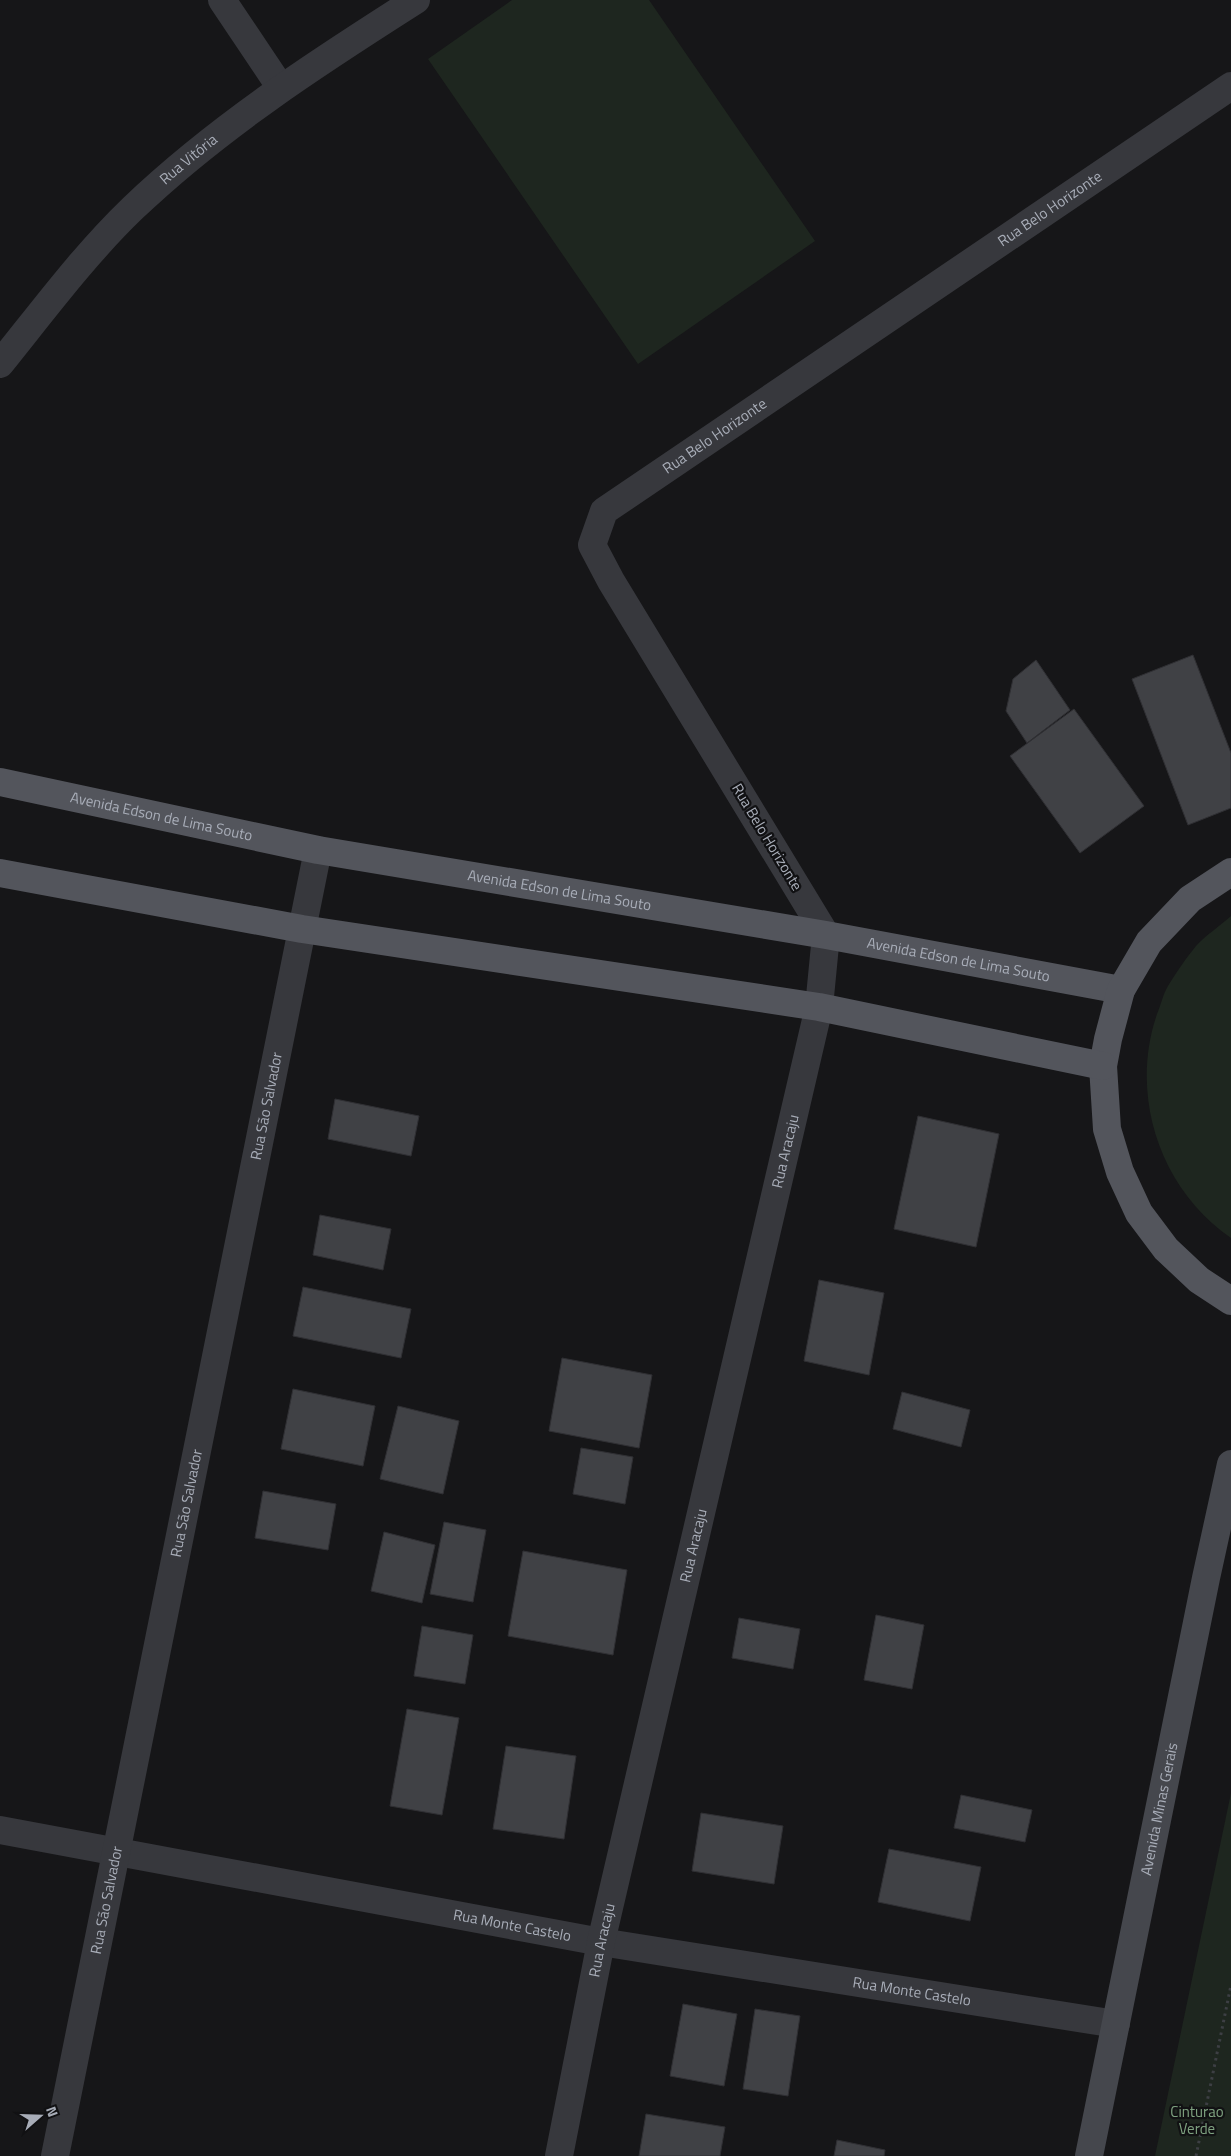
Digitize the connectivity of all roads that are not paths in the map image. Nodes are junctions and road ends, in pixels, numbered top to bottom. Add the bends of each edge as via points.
1 (222, 0) edge
2 (416, 0) edge
3 (1231, 86) edge
4 (281, 88) junction
5 (0, 364) edge
6 (0, 782) edge
7 (318, 850) junction
8 (1231, 872) edge
9 (0, 873) edge
10 (302, 929) junction
11 (826, 935) junction
12 (1121, 990) junction
13 (819, 1007) junction
14 (1103, 1066) junction
15 (1231, 1301) edge
16 (1231, 1464) edge
17 (0, 1830) edge
18 (117, 1852) junction
19 (601, 1942) junction
20 (1116, 2024) junction
21 (55, 2156) edge
22 (559, 2156) edge
23 (1089, 2156) edge

1 - 4 street
2 - 4 street, Rua Vitória
3 - 11 street, Rua Belo Horizonte via 604,510 592,545
4 - 5 street, Rua Vitória via 196,152 132,209 62,287
6 - 7 main road, Avenida Edson de Lima Souto
7 - 10 street, Rua São Salvador
7 - 11 main road, Avenida Edson de Lima Souto
8 - 12 main road via 1190,899 1149,942
9 - 10 main road
10 - 13 main road
10 - 18 street, Rua São Salvador
11 - 12 main road, Avenida Edson de Lima Souto
11 - 13 street, Rua Aracaju
12 - 14 main road
13 - 14 main road
13 - 19 street, Rua Aracaju
14 - 15 main road via 1107,1129 1120,1172 1139,1213 1166,1249 1199,1280
16 - 20 main road, Avenida Minas Gerais
17 - 18 street, Rua Monte Castelo
18 - 19 street, Rua Monte Castelo
18 - 21 street, Rua São Salvador
19 - 20 street, Rua Monte Castelo
19 - 22 street, Rua Aracaju
20 - 23 main road, Avenida Minas Gerais

